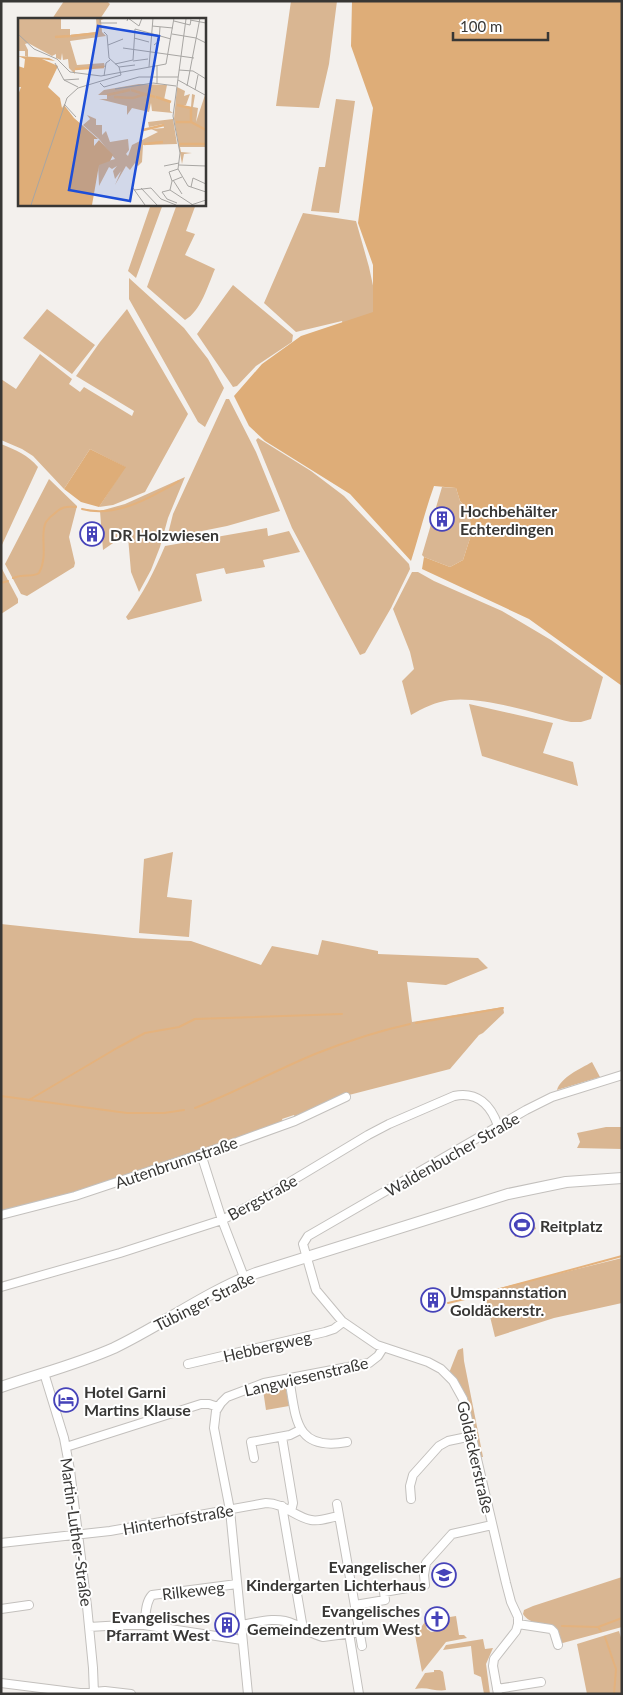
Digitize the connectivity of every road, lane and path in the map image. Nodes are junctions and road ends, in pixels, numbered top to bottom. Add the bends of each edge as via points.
1 (622, 1075) edge
2 (346, 1097) dead end
3 (498, 1126) junction
4 (201, 1154) junction
5 (622, 1178) edge
6 (1, 1215) edge
7 (222, 1220) junction
8 (306, 1257) junction
9 (244, 1277) junction
10 (1, 1286) edge
11 (343, 1322) junction
12 (383, 1348) junction
13 (188, 1364) dead end
14 (44, 1373) junction
15 (289, 1378) junction
16 (1, 1386) edge
17 (218, 1407) junction
18 (300, 1430) junction
19 (472, 1436) junction
20 (282, 1437) junction
21 (347, 1442) dead end
22 (66, 1448) junction
23 (254, 1458) dead end
24 (411, 1499) dead end
25 (337, 1504) dead end
26 (282, 1506) junction
27 (230, 1510) junction
28 (291, 1511) junction
29 (339, 1516) junction
30 (492, 1525) junction
31 (79, 1535) junction
32 (1, 1543) edge
33 (237, 1584) junction
34 (29, 1605) dead end
35 (355, 1605) junction
36 (1, 1609) edge
37 (518, 1624) junction
38 (240, 1625) junction
39 (144, 1626) junction
40 (89, 1627) junction
41 (303, 1629) junction
42 (360, 1632) junction
43 (350, 1633) junction
44 (242, 1640) junction
45 (558, 1645) dead end
46 (362, 1646) dead end
47 (541, 1682) dead end
48 (1, 1683) edge
49 (497, 1692) edge
50 (94, 1693) edge
51 (131, 1694) edge
52 (248, 1694) edge
53 (359, 1694) edge

1 - 3 street, Waldenbucher Straße via 552,1097
2 - 4 street, Autenbrunnstraße via 295,1121
3 - 7 street, Bergstraße via 494,1115 478,1098 464,1094 454,1096 396,1120
3 - 8 street, Waldenbucher Straße via 308,1236 303,1244
4 - 6 street, Autenbrunnstraße via 74,1196
4 - 7 street
5 - 8 main road, Tübinger Straße via 534,1188
7 - 9 street
7 - 10 street, Bergstraße
8 - 9 main road, Tübinger Straße
8 - 11 street, Goldäckerstraße via 316,1290
9 - 14 main road, Tübinger Straße via 114,1348
11 - 12 street, Goldäckerstraße
11 - 13 street, Hebbergweg via 326,1332
12 - 15 street, Langwiesenstraße via 369,1363
12 - 19 street, Goldäckerstraße via 428,1362 445,1372 464,1399
14 - 16 main road, Tübinger Straße
14 - 22 street, Martin-Luther-Straße
15 - 17 street, Langwiesenstraße via 232,1394
15 - 18 street
17 - 22 street via 201,1404
17 - 27 street via 214,1428
18 - 20 street
18 - 21 street via 323,1444
19 - 24 street via 439,1446 413,1475
19 - 30 street, Goldäckerstraße
20 - 23 street via 251,1442
20 - 28 street via 293,1503
22 - 31 street, Martin-Luther-Straße
25 - 29 street
26 - 27 street, Hinterhofstraße via 266,1503
26 - 28 street, Hinterhofstraße
26 - 41 street
27 - 31 street, Hinterhofstraße
27 - 33 street
28 - 29 street, Hinterhofstraße via 310,1520
29 - 35 street
30 - 35 street via 452,1534 426,1563 425,1585 384,1592 385,1600
30 - 37 street, Goldäckerstraße
31 - 32 street, Hinterhofstraße
31 - 40 street, Martin-Luther-Straße
33 - 38 street
33 - 39 street, Rilkeweg via 152,1595
34 - 36 street
35 - 42 street
37 - 45 street via 551,1629
37 - 49 street via 494,1660
38 - 41 street via 282,1620
38 - 44 street
39 - 40 street
39 - 44 street
40 - 50 street, Martin-Luther-Straße
41 - 43 street via 323,1637
42 - 43 street
42 - 46 street
43 - 53 street
44 - 52 street
47 - 49 street
48 - 50 street
50 - 51 street via 105,1690

